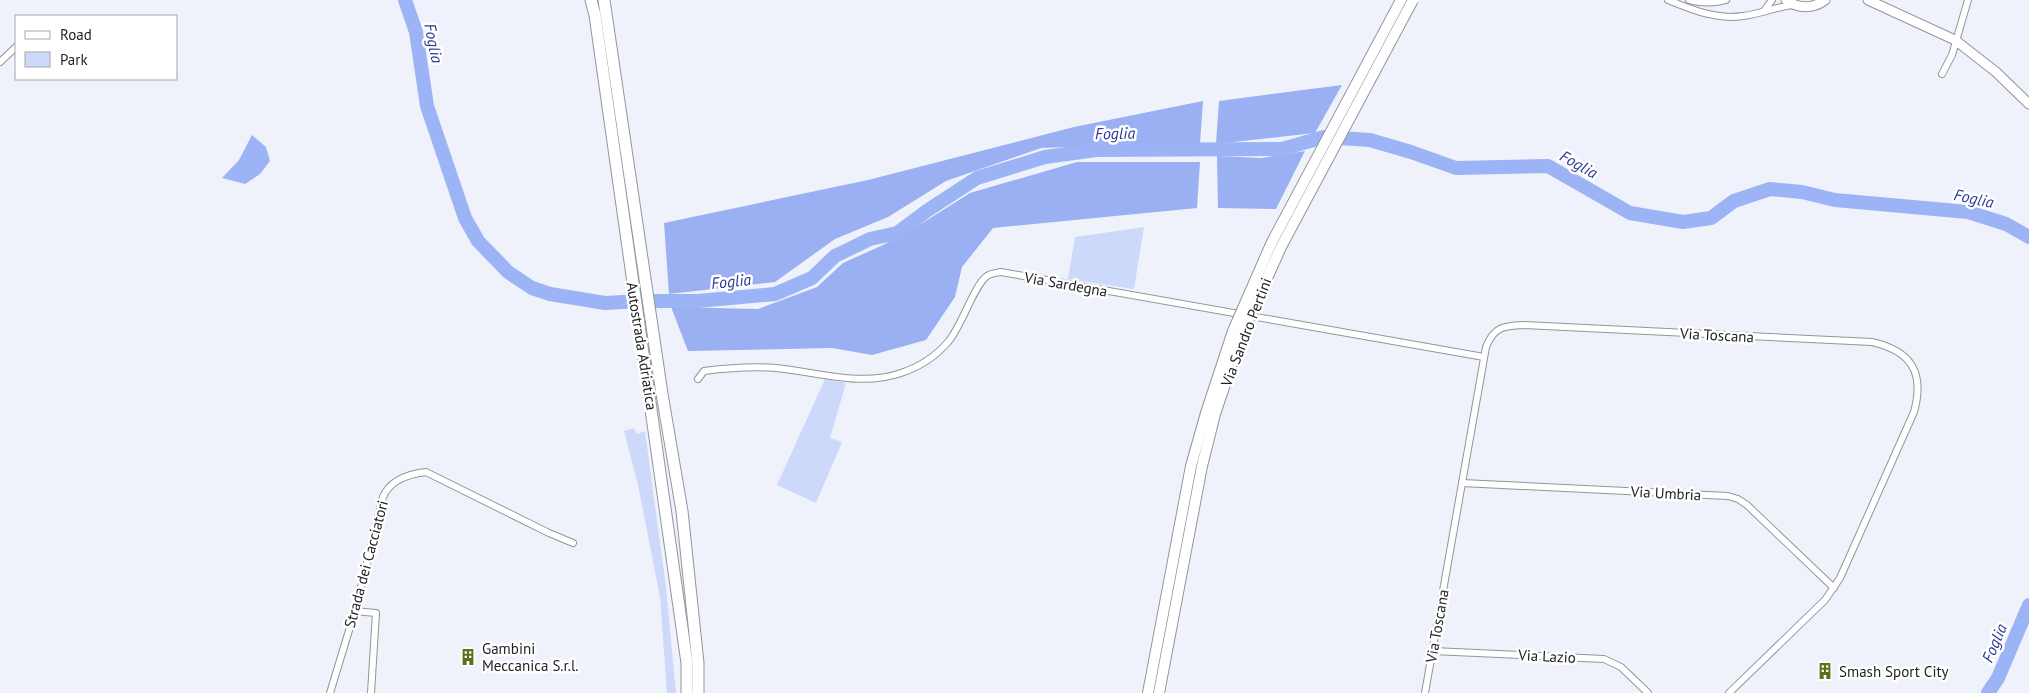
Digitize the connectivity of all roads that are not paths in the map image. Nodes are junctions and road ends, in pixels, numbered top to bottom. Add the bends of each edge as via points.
1 (591, 0) edge
2 (604, 0) edge
3 (1401, 0) edge
4 (1413, 0) edge
5 (1668, 0) edge
6 (1689, 0) edge
7 (1726, 0) edge
8 (1772, 0) edge
9 (1825, 0) edge
10 (1867, 0) edge
11 (1968, 0) edge
12 (1789, 2) edge
13 (1763, 11) junction
14 (1955, 40) junction
15 (15, 48) edge
16 (0, 62) edge
17 (1942, 74) dead end
18 (2029, 104) edge
19 (1238, 332) junction
20 (1484, 357) junction
21 (698, 378) dead end
22 (656, 394) junction
23 (1462, 483) junction
24 (573, 543) dead end
25 (1834, 588) junction
26 (354, 611) junction
27 (1433, 651) junction
28 (330, 693) edge
29 (371, 693) edge
30 (687, 693) edge
31 (698, 693) edge
32 (1148, 693) edge
33 (1158, 693) edge
34 (1425, 693) edge
35 (1648, 693) edge
36 (1729, 693) edge

1 - 22 highway, Autostrada Adriatica via 620,202
2 - 22 highway, Autostrada Adriatica
3 - 19 main road, Via Sandro Pertini, bridge via 1272,242
4 - 19 main road, Via Sandro Pertini, bridge
5 - 13 street via 1707,15 1722,17
6 - 7 street via 1716,3
8 - 13 street
9 - 12 main road via 1810,7
10 - 14 main road
11 - 14 street
12 - 13 street
14 - 17 street via 1952,55
14 - 18 main road via 1996,72
15 - 16 street
19 - 32 main road, Via Sandro Pertini via 1206,413 1192,466
19 - 33 main road, Via Sandro Pertini via 1202,466
20 - 21 street, Via Sardegna via 1001,272 987,276 981,282 949,341 933,356 900,374 852,379 742,366 704,371
20 - 23 street, Via Toscana
20 - 25 street, Via Toscana via 1490,337 1497,330 1523,325 1872,342 1889,346 1902,354 1913,366 1918,380 1919,394 1914,412
22 - 30 highway, Autostrada Adriatica via 687,663
22 - 31 highway, Autostrada Adriatica via 682,511 698,663
23 - 25 street, Via Umbria via 1732,497 1747,505
23 - 27 street, Via Toscana
24 - 26 street, Strada dei Cacciatori via 426,472 403,478 387,488 383,497
25 - 36 street, Via Toscana
26 - 28 street, Strada dei Cacciatori
26 - 29 street via 376,613
27 - 34 street, Via Toscana
27 - 35 street, Via Lazio via 1604,658 1621,667

